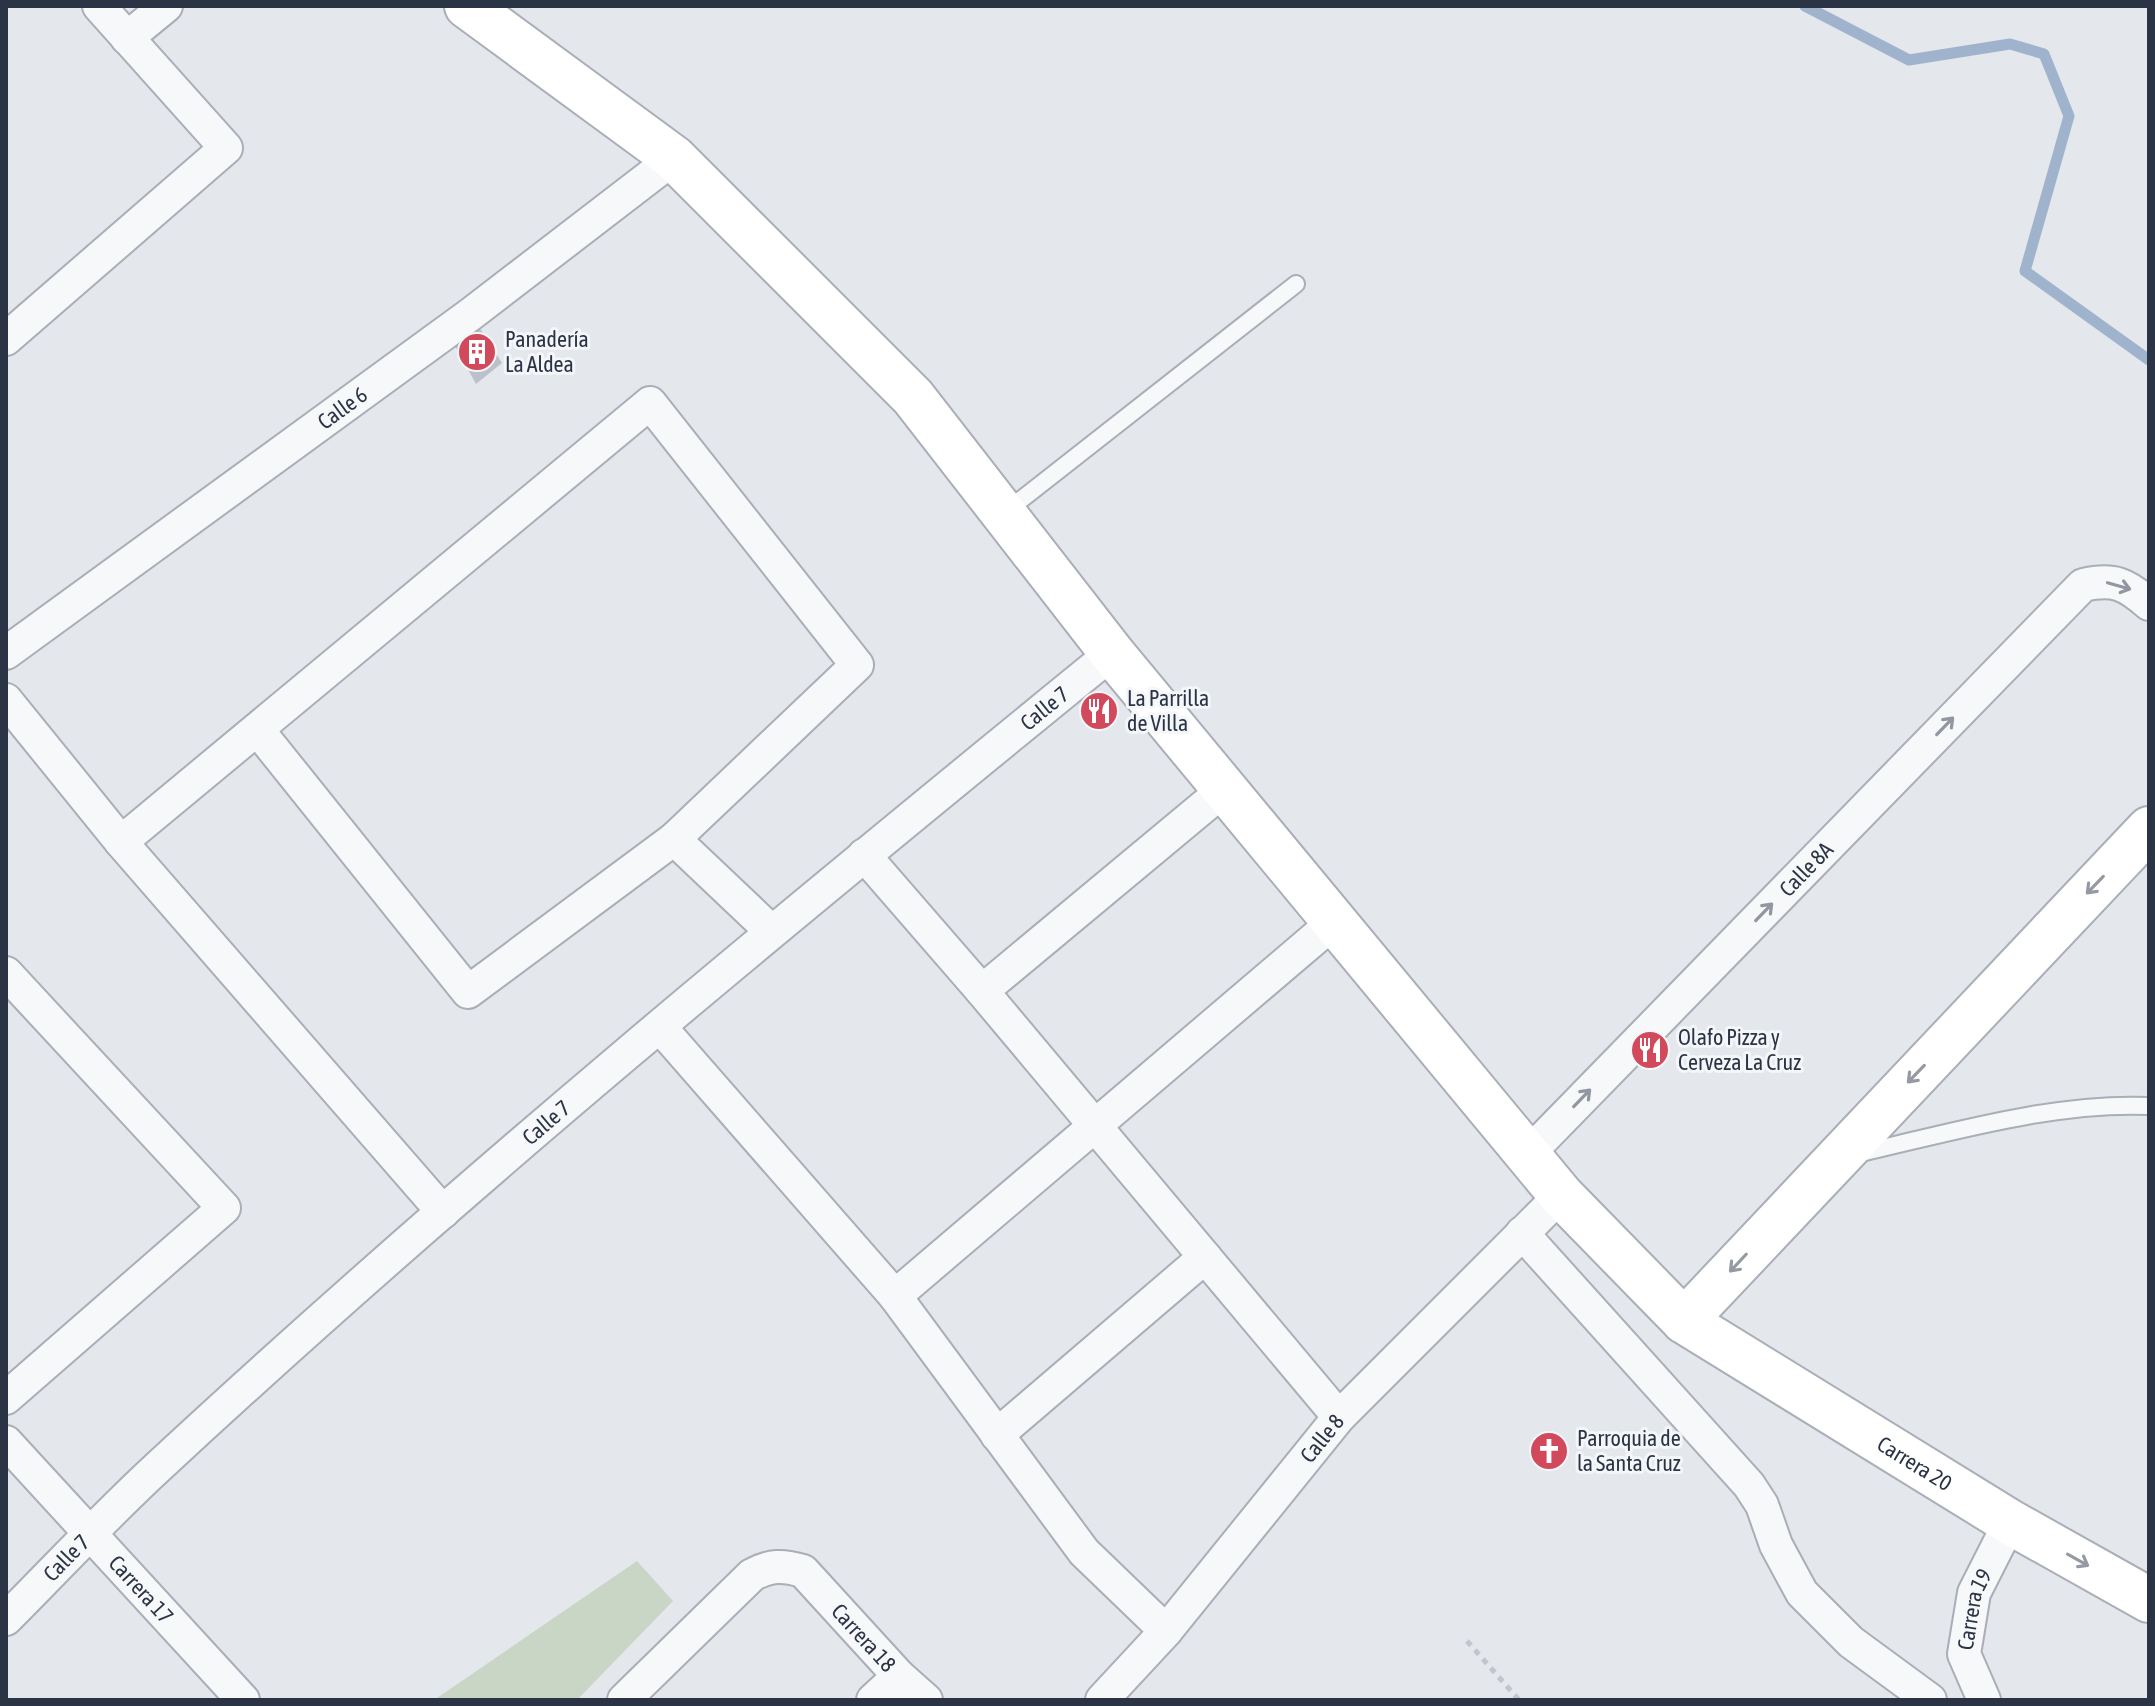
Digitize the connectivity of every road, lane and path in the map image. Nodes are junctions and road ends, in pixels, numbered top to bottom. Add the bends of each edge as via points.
1 (99, 6) edge
2 (166, 6) edge
3 (487, 11) edge
4 (127, 38) junction
5 (674, 158) junction
6 (1296, 284) dead end
7 (6, 339) edge
8 (1003, 513) junction
9 (2149, 604) edge
10 (6, 653) edge
11 (1112, 653) junction
12 (6, 700) edge
13 (257, 729) junction
14 (1226, 788) junction
15 (2149, 829) edge
16 (674, 839) junction
17 (121, 842) junction
18 (864, 855) junction
19 (1334, 922) junction
20 (771, 931) junction
21 (6, 973) edge
22 (982, 991) junction
23 (660, 1027) junction
24 (2149, 1106) edge
25 (1094, 1125) junction
26 (1528, 1154) junction
27 (1835, 1159) junction
28 (1561, 1195) junction
29 (443, 1212) junction
30 (1522, 1233) junction
31 (1205, 1257) junction
32 (895, 1296) junction
33 (1684, 1321) junction
34 (6, 1398) edge
35 (1339, 1417) junction
36 (997, 1435) junction
37 (6, 1442) edge
38 (2010, 1522) junction
39 (90, 1535) junction
40 (2149, 1600) edge
41 (6, 1619) edge
42 (1166, 1631) junction
43 (1467, 1641) dead end
44 (899, 1676) junction
45 (230, 1695) edge
46 (624, 1700) edge
47 (873, 1700) edge
48 (926, 1700) edge
49 (1102, 1700) edge
50 (1519, 1700) edge
51 (1930, 1700) edge
52 (1984, 1700) edge

1 - 4 street
2 - 4 street
3 - 5 main road, Carrera 20
4 - 7 street via 226,148
5 - 8 main road, Carrera 20 via 913,397
5 - 10 street, Calle 6 via 471,314
6 - 8 lane
8 - 11 main road, Carrera 20
26 -> 9 street, Calle 8A via 2083,585 2097,581 2128,586
11 - 14 main road, Carrera 20
11 - 18 street, Calle 7
12 - 17 street
13 - 16 street via 468,992
13 - 16 street via 650,403 857,665
13 - 17 street
14 - 19 main road, Carrera 20
14 - 22 street
15 -> 27 main road
16 - 20 street
17 - 29 street
18 - 20 street, Calle 7
18 - 22 street
19 - 25 street
19 - 26 main road, Carrera 20
20 - 23 street, Calle 7
21 - 34 street via 224,1208
22 - 25 street
23 - 29 street, Calle 7
23 - 32 street
24 - 27 lane via 2117,1104 2005,1120
25 - 31 street
25 - 32 street
26 - 28 main road, Carrera 20
27 -> 33 main road
28 - 30 street, Calle 8
28 - 33 main road, Carrera 20
29 - 39 street, Calle 7 via 155,1469
30 - 35 street, Calle 8
30 - 51 street via 1749,1485 1802,1593 1851,1642
31 - 35 street
31 - 36 street
32 - 36 street
33 - 38 main road, Carrera 20
35 - 42 street, Calle 8
36 - 42 street via 1084,1552
37 - 39 street, Carrera 17
38 -> 40 main road, Carrera 20
38 - 52 street, Carrera 19 via 1974,1593 1964,1654
39 - 41 street, Calle 7
39 - 45 street, Carrera 17
42 - 49 street, Calle 8
43 - 50 path
44 - 46 street, Carrera 18 via 803,1571 767,1567 752,1575
44 - 47 street
44 - 48 street, Carrera 18

